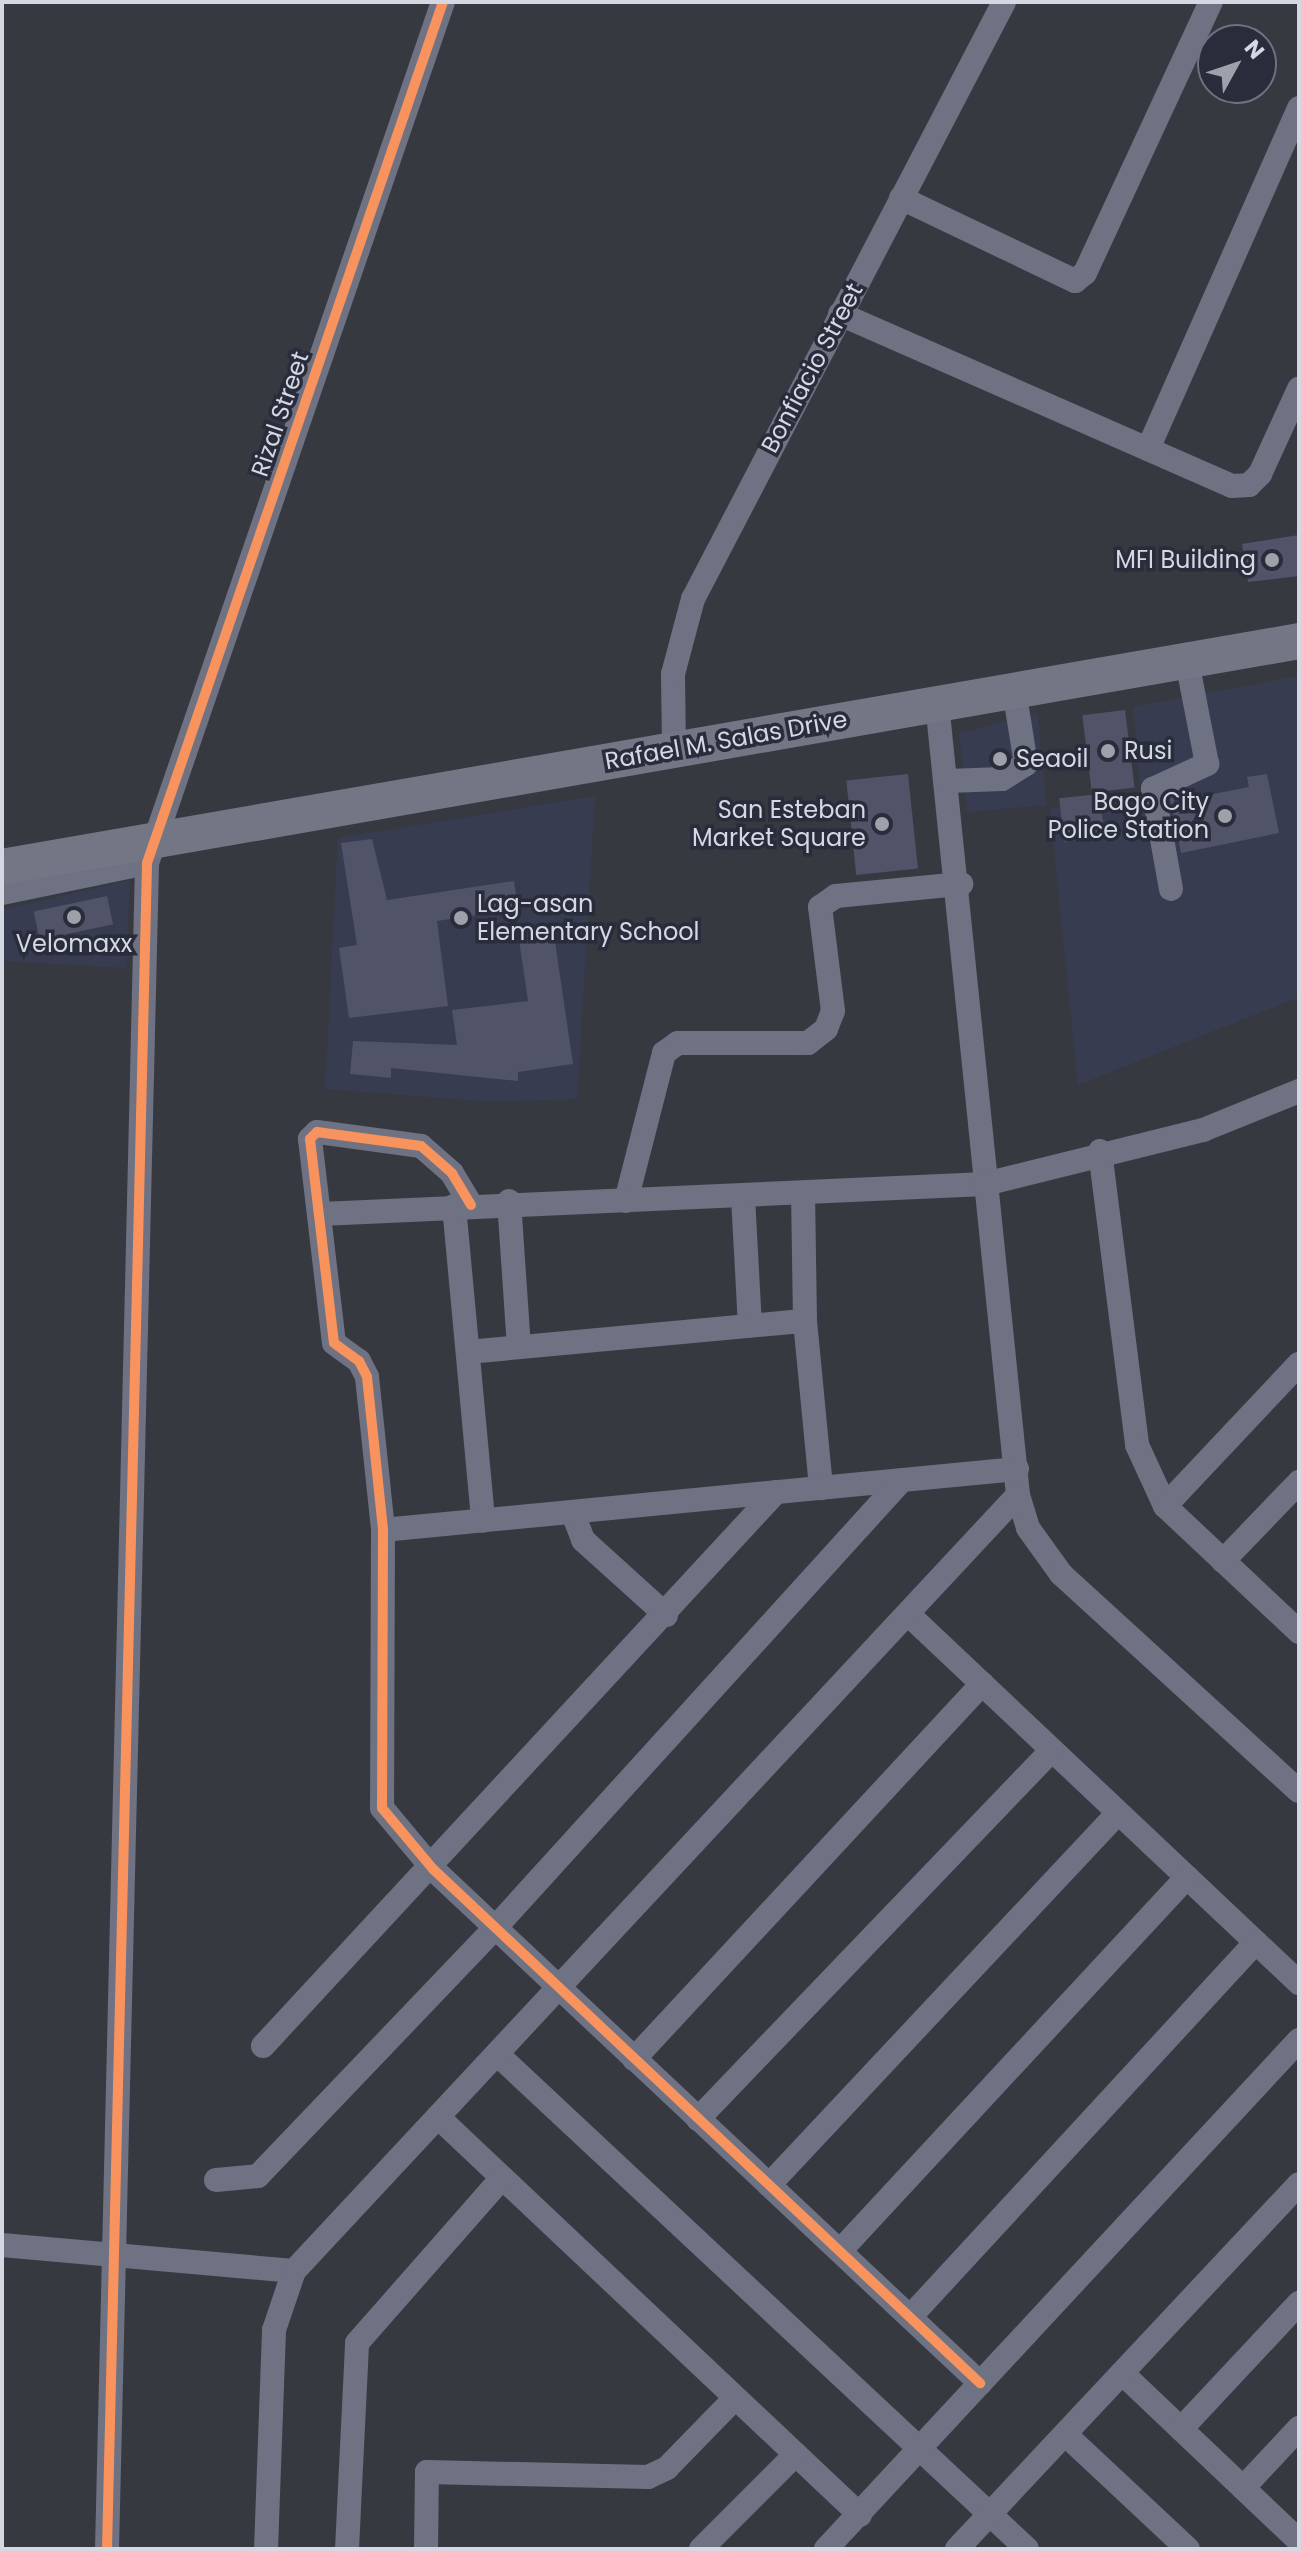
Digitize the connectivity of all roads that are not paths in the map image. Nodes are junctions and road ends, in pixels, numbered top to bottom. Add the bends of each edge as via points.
1 (443, 2) edge
2 (1004, 2) edge
3 (1211, 2) edge
4 (1299, 108) edge
5 (901, 198) junction
6 (840, 314) junction
7 (1299, 389) edge
8 (1148, 449) junction
9 (1299, 641) edge
10 (1187, 661) junction
11 (1014, 690) junction
12 (937, 703) junction
13 (674, 743) junction
14 (948, 781) junction
15 (150, 851) junction
16 (2, 867) edge
17 (961, 884) junction
18 (1171, 889) dead end
19 (2, 893) edge
20 (1299, 1091) edge
21 (1100, 1151) junction
22 (985, 1184) junction
23 (803, 1193) junction
24 (743, 1197) junction
25 (509, 1201) junction
26 (626, 1201) junction
27 (462, 1205) junction
28 (321, 1214) junction
29 (805, 1321) junction
30 (750, 1326) junction
31 (519, 1347) junction
32 (468, 1352) junction
33 (1299, 1364) edge
34 (1017, 1469) junction
35 (902, 1480) junction
36 (1299, 1482) edge
37 (821, 1488) junction
38 (776, 1492) junction
39 (1018, 1495) junction
40 (1165, 1506) junction
41 (574, 1516) junction
42 (483, 1521) junction
43 (383, 1530) junction
44 (1223, 1561) junction
45 (908, 1614) junction
46 (666, 1615) junction
47 (1296, 1625) edge
48 (982, 1684) junction
49 (1052, 1750) junction
50 (1299, 1791) edge
51 (1118, 1813) junction
52 (433, 1869) junction
53 (1187, 1877) junction
54 (495, 1928) junction
55 (1256, 1942) junction
56 (1299, 1983) edge
57 (558, 1988) junction
58 (1299, 2040) edge
59 (263, 2046) dead end
60 (497, 2054) junction
61 (634, 2059) junction
62 (438, 2117) junction
63 (698, 2119) junction
64 (502, 2178) junction
65 (216, 2180) dead end
66 (1299, 2184) edge
67 (769, 2185) junction
68 (2, 2245) edge
69 (840, 2251) junction
70 (115, 2256) junction
71 (294, 2271) junction
72 (1299, 2303) edge
73 (910, 2317) junction
74 (1122, 2373) junction
75 (980, 2383) junction
76 (735, 2398) junction
77 (1299, 2428) edge
78 (1181, 2429) junction
79 (1066, 2435) junction
80 (919, 2447) junction
81 (796, 2454) junction
82 (1243, 2488) junction
83 (990, 2514) junction
84 (860, 2515) junction
85 (1299, 2541) edge
86 (107, 2549) edge
87 (266, 2549) edge
88 (347, 2549) edge
89 (426, 2549) edge
90 (701, 2549) edge
91 (826, 2549) edge
92 (957, 2549) edge
93 (1027, 2549) edge
94 (1188, 2549) edge

1 - 15 street, Rizal Street
2 - 5 street, Bonfiacio Street
3 - 5 street via 1085,273 1075,281
4 - 8 street
5 - 6 street, Bonfiacio Street
6 - 8 street
6 - 13 street, Bonfiacio Street via 693,599 670,711
7 - 8 street via 1249,485 1232,486
9 - 10 highway, Rafael M. Salas Drive
10 - 11 highway, Rafael M. Salas Drive
10 - 18 street via 1207,764 1153,789
11 - 12 highway, Rafael M. Salas Drive
11 - 14 street via 1026,764 1002,779
12 - 13 highway, Rafael M. Salas Drive
12 - 14 street
13 - 15 highway, Rafael M. Salas Drive
14 - 17 street
15 - 16 highway, Rafael M. Salas Drive
15 - 19 street
15 - 70 street, Rizal Street
17 - 22 street
17 - 26 street via 836,896 820,907 833,1011 826,1029 808,1043 678,1043 664,1053
20 - 21 street via 1203,1130
21 - 22 street
21 - 40 street via 1137,1445
22 - 23 street
22 - 34 street
23 - 24 street
23 - 29 street
24 - 26 street
24 - 30 street
25 - 26 street
25 - 27 street
25 - 31 street
27 - 28 street
27 - 28 street via 452,1173 421,1146 317,1132 308,1147
27 - 32 street
28 - 43 street via 334,1343 359,1361 367,1377
29 - 30 street
29 - 37 street
30 - 31 street
31 - 32 street
32 - 42 street
33 - 40 street
34 - 35 street
34 - 39 street
35 - 37 street
35 - 54 street
36 - 44 street
37 - 38 street
38 - 41 street
38 - 46 street
39 - 45 street
39 - 50 street via 1040,1551 1061,1574
40 - 44 street
41 - 42 street
41 - 46 street via 583,1540
42 - 43 street
43 - 52 street via 382,1808
44 - 47 street
45 - 48 street
45 - 57 street
46 - 52 street
48 - 49 street
48 - 61 street
49 - 51 street
49 - 63 street
51 - 53 street
51 - 67 street
52 - 54 street
52 - 59 street
53 - 55 street
53 - 69 street
54 - 57 street
54 - 65 street via 258,2176
55 - 56 street
55 - 73 street
57 - 60 street
57 - 61 street
58 - 75 street
60 - 62 street
60 - 80 street
61 - 63 street
62 - 64 street
62 - 71 street
63 - 67 street
64 - 76 street
64 - 88 street via 357,2343
66 - 74 street
67 - 69 street
68 - 70 street
69 - 73 street
70 - 71 street
70 - 86 street, Rizal Street
71 - 87 street via 274,2330
72 - 78 street
73 - 75 street
74 - 78 street
74 - 79 street
75 - 80 street
76 - 81 street
76 - 89 street via 667,2468 648,2477 427,2472
77 - 82 street
78 - 82 street
79 - 83 street
79 - 94 street
80 - 83 street
80 - 84 street
81 - 84 street
81 - 90 street
82 - 85 street
83 - 92 street
83 - 93 street
84 - 91 street

